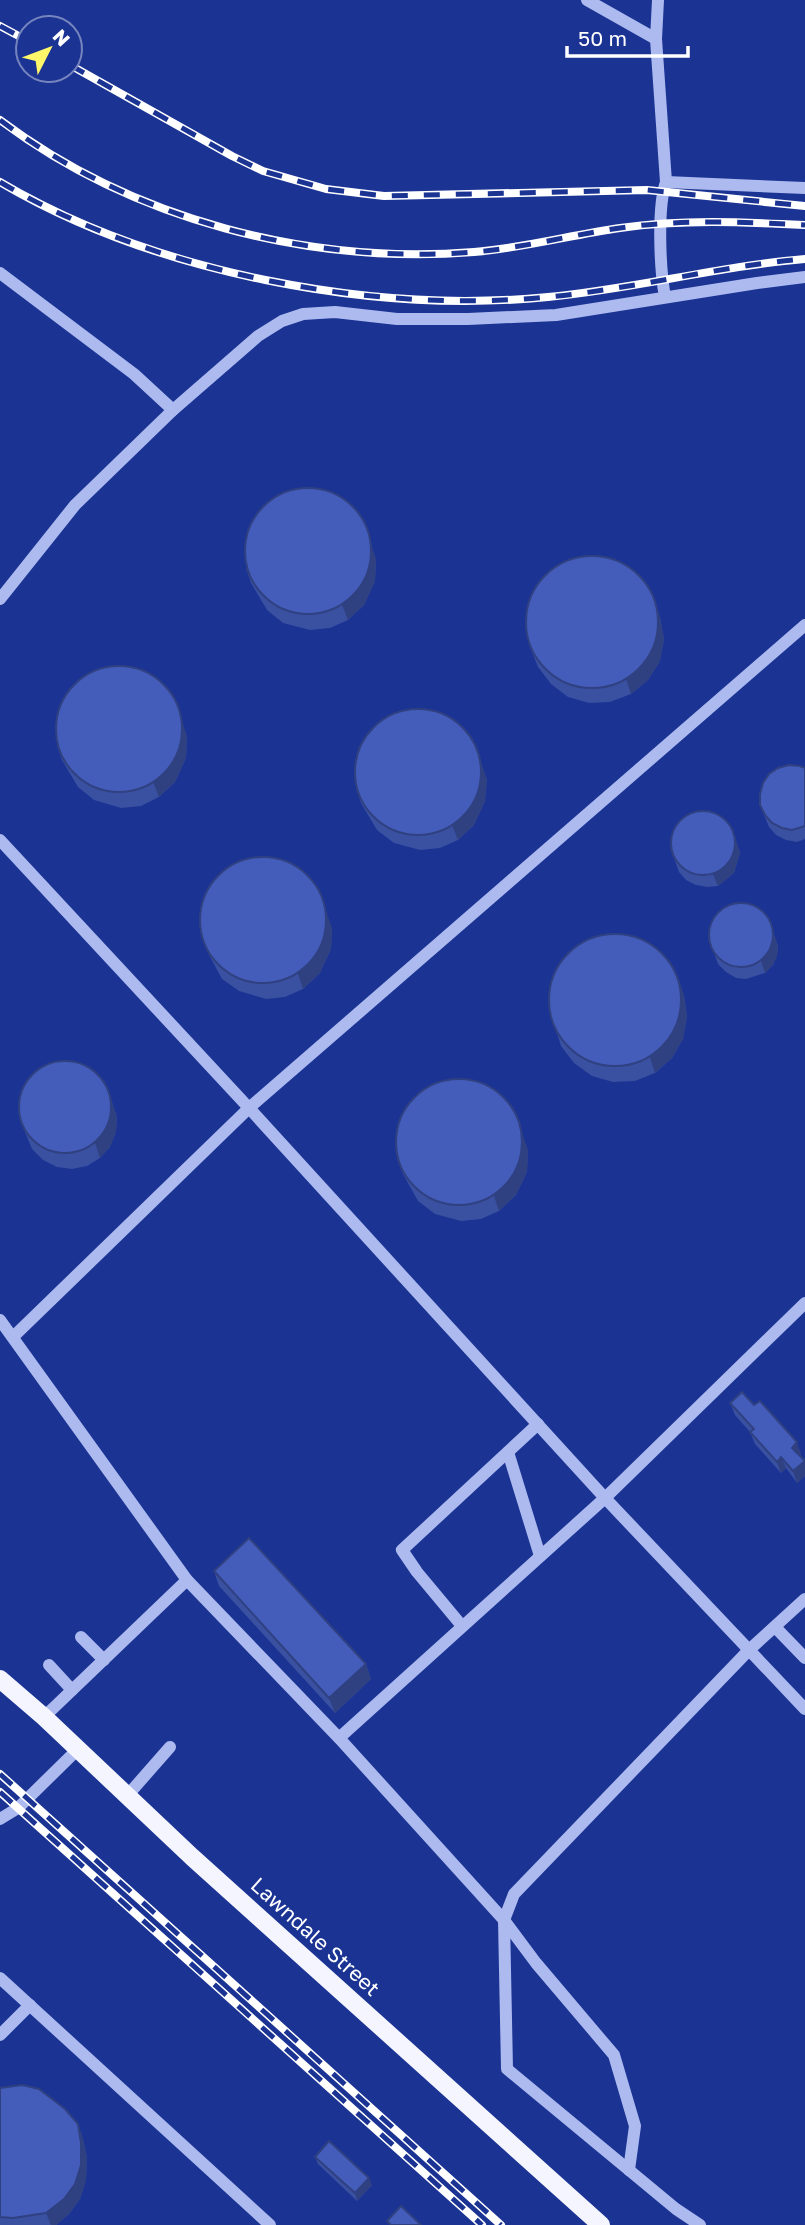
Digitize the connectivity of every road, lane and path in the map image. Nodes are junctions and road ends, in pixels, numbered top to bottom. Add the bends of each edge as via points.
1 (587, 0) edge
2 (658, 0) edge
3 (656, 38) junction
4 (666, 181) junction
5 (805, 188) edge
6 (0, 273) edge
7 (805, 277) edge
8 (665, 297) junction
9 (173, 410) junction
10 (0, 600) edge
11 (805, 625) edge
12 (0, 841) edge
13 (249, 1108) junction
14 (805, 1303) edge
15 (0, 1320) edge
16 (13, 1337) junction
17 (538, 1424) junction
18 (508, 1452) junction
19 (605, 1498) junction
20 (540, 1556) junction
21 (187, 1580) junction
22 (805, 1599) edge
23 (462, 1626) junction
24 (775, 1627) junction
25 (81, 1637) dead end
26 (750, 1650) junction
27 (805, 1658) edge
28 (104, 1660) junction
29 (49, 1665) dead end
30 (0, 1679) edge
31 (72, 1690) junction
32 (805, 1709) edge
33 (44, 1717) junction
34 (339, 1738) junction
35 (170, 1747) dead end
36 (78, 1749) junction
37 (127, 1796) junction
38 (0, 1819) edge
39 (504, 1920) junction
40 (0, 1978) edge
41 (30, 2005) junction
42 (0, 2035) edge
43 (629, 2170) junction
44 (270, 2225) edge
45 (601, 2225) edge
46 (700, 2225) edge

1 - 3 lane
2 - 3 lane
3 - 4 lane
4 - 5 lane
4 - 8 lane via 662,224
6 - 9 lane via 134,374
7 - 8 lane
8 - 9 lane via 556,315 493,318 303,313 258,336
9 - 10 lane via 75,505
11 - 13 lane
12 - 13 lane
13 - 16 lane
13 - 17 lane
14 - 19 lane
15 - 16 lane
16 - 21 lane
17 - 18 lane
17 - 19 lane
18 - 20 lane
18 - 23 lane via 402,1550
19 - 20 lane
19 - 26 lane
20 - 23 lane
21 - 28 lane
21 - 34 lane
22 - 24 lane
23 - 34 lane
24 - 26 lane
24 - 27 lane
25 - 28 lane
26 - 32 lane
26 - 39 lane via 514,1894
28 - 31 lane
29 - 31 lane
30 - 33 main road, Lawndale Street
31 - 33 lane
33 - 36 main road, Lawndale Street
34 - 39 lane
35 - 37 lane
36 - 37 main road, Lawndale Street
36 - 38 lane via 18,1808
37 - 45 main road, Lawndale Street
39 - 43 lane via 614,2055 635,2126
39 - 43 lane via 507,2069
40 - 41 lane
41 - 42 lane
41 - 44 lane
43 - 46 lane

